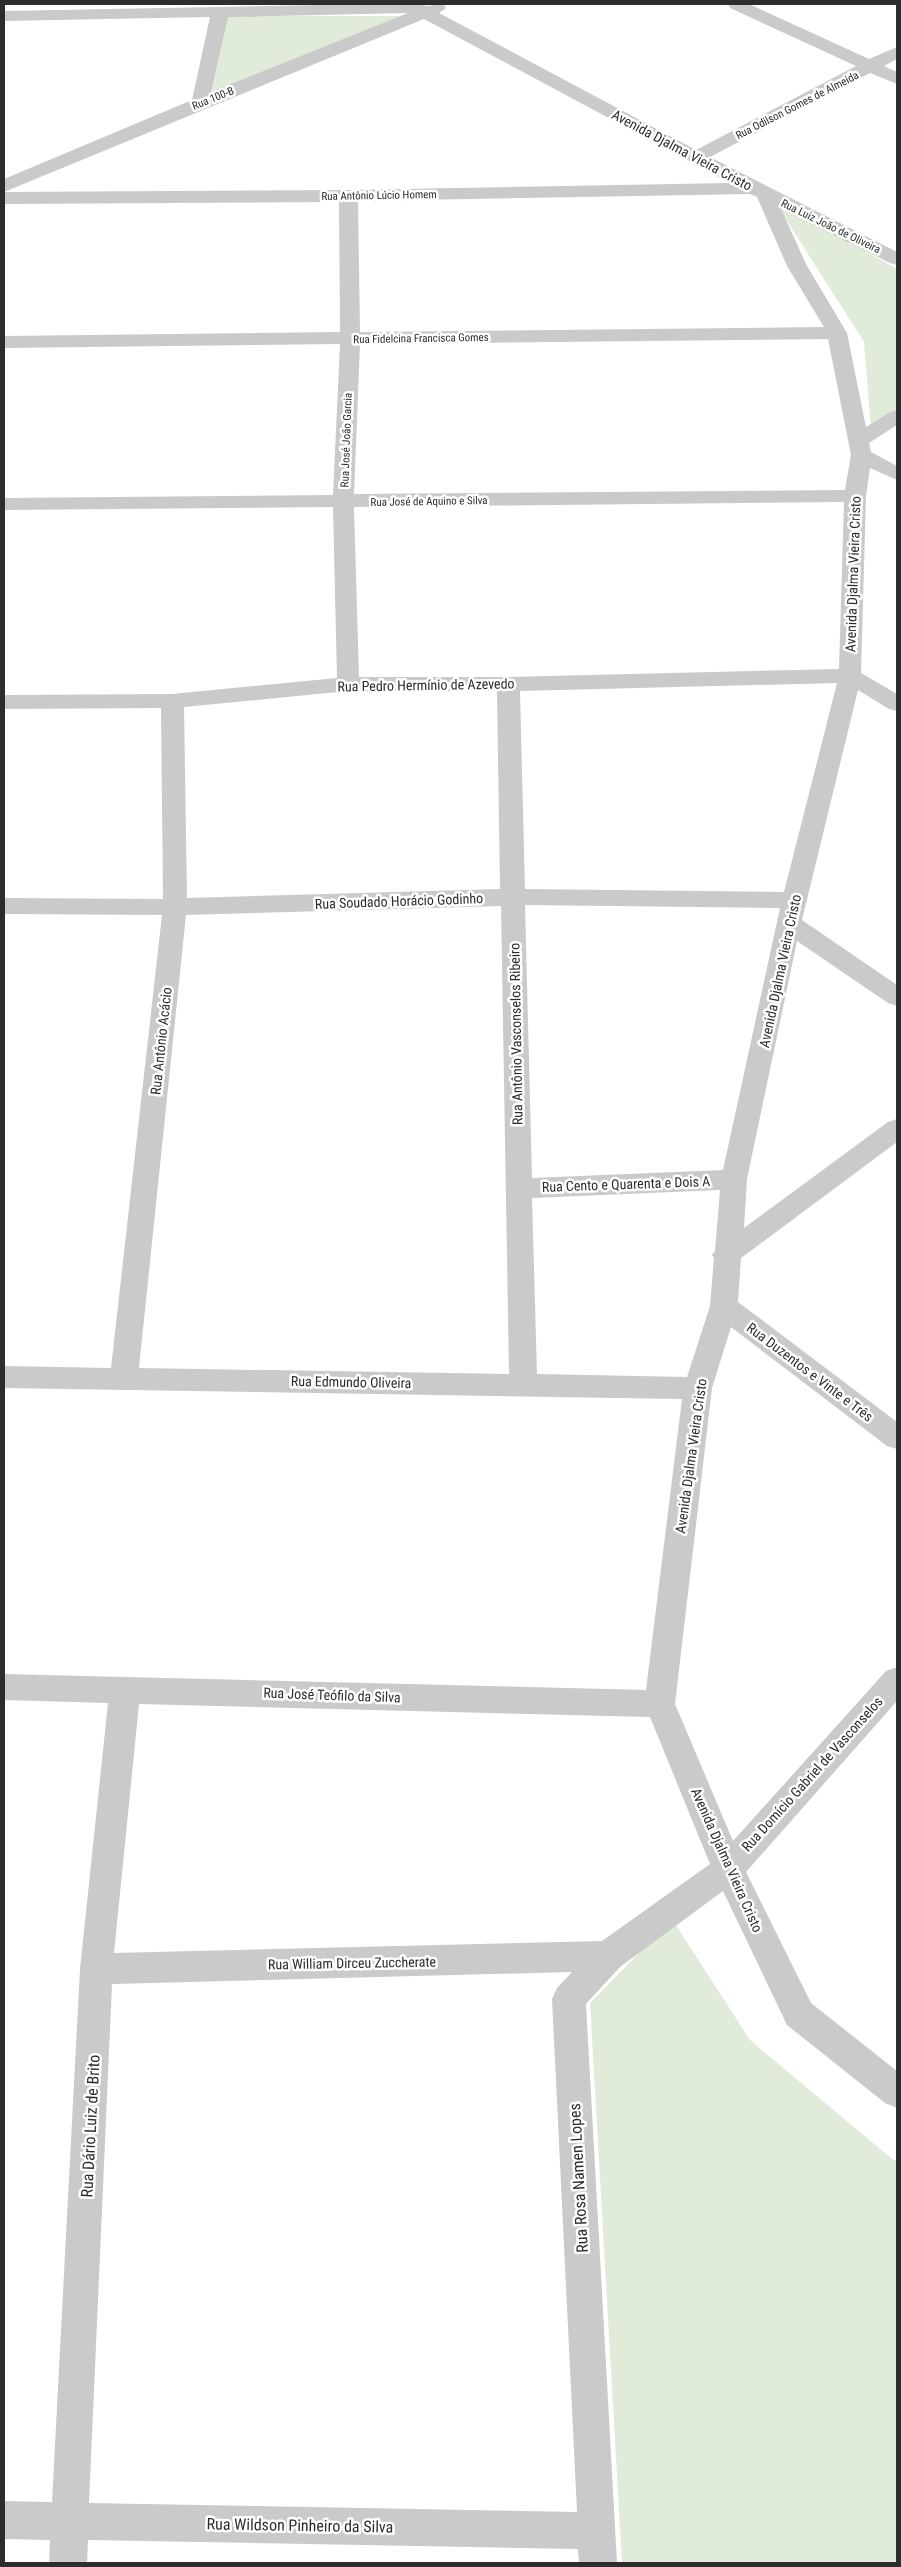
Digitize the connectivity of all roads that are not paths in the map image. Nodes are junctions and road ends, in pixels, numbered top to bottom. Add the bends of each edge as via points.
1 (446, 4) edge
2 (736, 4) edge
3 (416, 8) edge
4 (220, 13) junction
5 (4, 16) edge
6 (897, 52) edge
7 (871, 66) junction
8 (897, 79) edge
9 (200, 103) junction
10 (696, 157) junction
11 (4, 186) edge
12 (760, 191) junction
13 (348, 196) junction
14 (4, 198) edge
15 (897, 259) edge
16 (838, 333) junction
17 (350, 339) junction
18 (4, 342) edge
19 (897, 416) edge
20 (859, 449) junction
21 (897, 474) edge
22 (855, 496) junction
23 (343, 501) junction
24 (4, 504) edge
25 (850, 676) junction
26 (348, 684) junction
27 (508, 684) junction
28 (172, 701) junction
29 (4, 702) edge
30 (897, 704) edge
31 (514, 898) junction
32 (794, 900) junction
33 (4, 906) edge
34 (175, 907) junction
35 (791, 925) junction
36 (897, 997) edge
37 (897, 1129) edge
38 (734, 1179) junction
39 (518, 1189) junction
40 (726, 1255) junction
41 (724, 1306) junction
42 (4, 1377) edge
43 (124, 1379) junction
44 (522, 1385) junction
45 (698, 1388) junction
46 (897, 1438) edge
47 (897, 1680) edge
48 (4, 1687) edge
49 (125, 1689) junction
50 (660, 1704) junction
51 (728, 1868) junction
52 (608, 1956) junction
53 (96, 1969) junction
54 (897, 2092) edge
55 (4, 2520) edge
56 (71, 2521) junction
57 (597, 2547) edge
58 (68, 2563) edge

1 - 3 street, Rua 100-B
2 - 7 street
3 - 4 street
3 - 9 street, Rua 100-B
3 - 10 street, Avenida Djalma Vieira Cristo
4 - 5 street
4 - 9 street
6 - 7 street, Rua Odilson Gomes de Almeida
7 - 8 street
7 - 10 street, Rua Odilson Gomes de Almeida
9 - 11 street, Rua 100-B
10 - 12 street, Avenida Djalma Vieira Cristo
12 - 13 street, Rua Antônio Lúcio Homem
12 - 15 street, Rua Luiz João de Oliveira
12 - 16 street, Avenida Djalma Vieira Cristo via 797,266
13 - 14 street, Rua Antônio Lúcio Homem
13 - 17 street, Rua José João Garcia
16 - 17 street, Rua Fidelcina Francisca Gomes
16 - 20 street, Avenida Djalma Vieira Cristo
17 - 18 street, Rua Fidelcina Francisca Gomes
17 - 23 street, Rua José João Garcia
19 - 20 street
20 - 21 street
20 - 22 street, Avenida Djalma Vieira Cristo
22 - 23 street, Rua José de Aquino e Silva
22 - 25 street, Avenida Djalma Vieira Cristo
23 - 24 street, Rua José de Aquino e Silva
23 - 26 street, Rua José João Garcia
25 - 27 street, Rua Pedro Hermínio de Azevedo
25 - 30 street
25 - 32 street, Avenida Djalma Vieira Cristo
26 - 27 street, Rua Pedro Hermínio de Azevedo
26 - 28 street, Rua Pedro Hermínio de Azevedo
27 - 31 street, Rua Antônio Vasconselos Ribeiro
28 - 29 street, Rua Pedro Hermínio de Azevedo
28 - 34 street, Rua Antônio Acácio
31 - 32 street, Rua Soudado Horácio Godinho
31 - 34 street, Rua Soudado Horácio Godinho
31 - 39 street, Rua Antônio Vasconselos Ribeiro
32 - 35 street, Avenida Djalma Vieira Cristo
33 - 34 street, Rua Soudado Horácio Godinho
34 - 43 street, Rua Antônio Acácio
35 - 36 street
35 - 38 street, Avenida Djalma Vieira Cristo
37 - 40 street
38 - 39 street, Rua Cento e Quarenta e Dois A
38 - 40 street, Avenida Djalma Vieira Cristo
39 - 44 street, Rua Antônio Vasconselos Ribeiro
40 - 41 street, Avenida Djalma Vieira Cristo
41 - 45 street, Avenida Djalma Vieira Cristo
41 - 46 street, Rua Duzentos e Vinte e Três
42 - 43 street, Rua Edmundo Oliveira
43 - 44 street, Rua Edmundo Oliveira
44 - 45 street, Rua Edmundo Oliveira
45 - 50 street, Avenida Djalma Vieira Cristo
47 - 51 street, Rua Domício Gabriel de Vasconselos
48 - 49 street, Rua José Teófilo da Silva
49 - 50 street, Rua José Teófilo da Silva
49 - 53 street, Rua Dário Luiz de Brito
50 - 51 street, Avenida Djalma Vieira Cristo
51 - 52 street, Rua Rosa Namen Lopes
51 - 54 street, Avenida Djalma Vieira Cristo via 799,2014
52 - 53 street, Rua William Dirceu Zuccherate
52 - 57 street, Rua Rosa Namen Lopes via 569,1999
53 - 56 street, Rua Dário Luiz de Brito
55 - 56 street, Rua Wildson Pinheiro da Silva
56 - 57 street, Rua Wildson Pinheiro da Silva
56 - 58 street, Rua Dário Luiz de Brito

